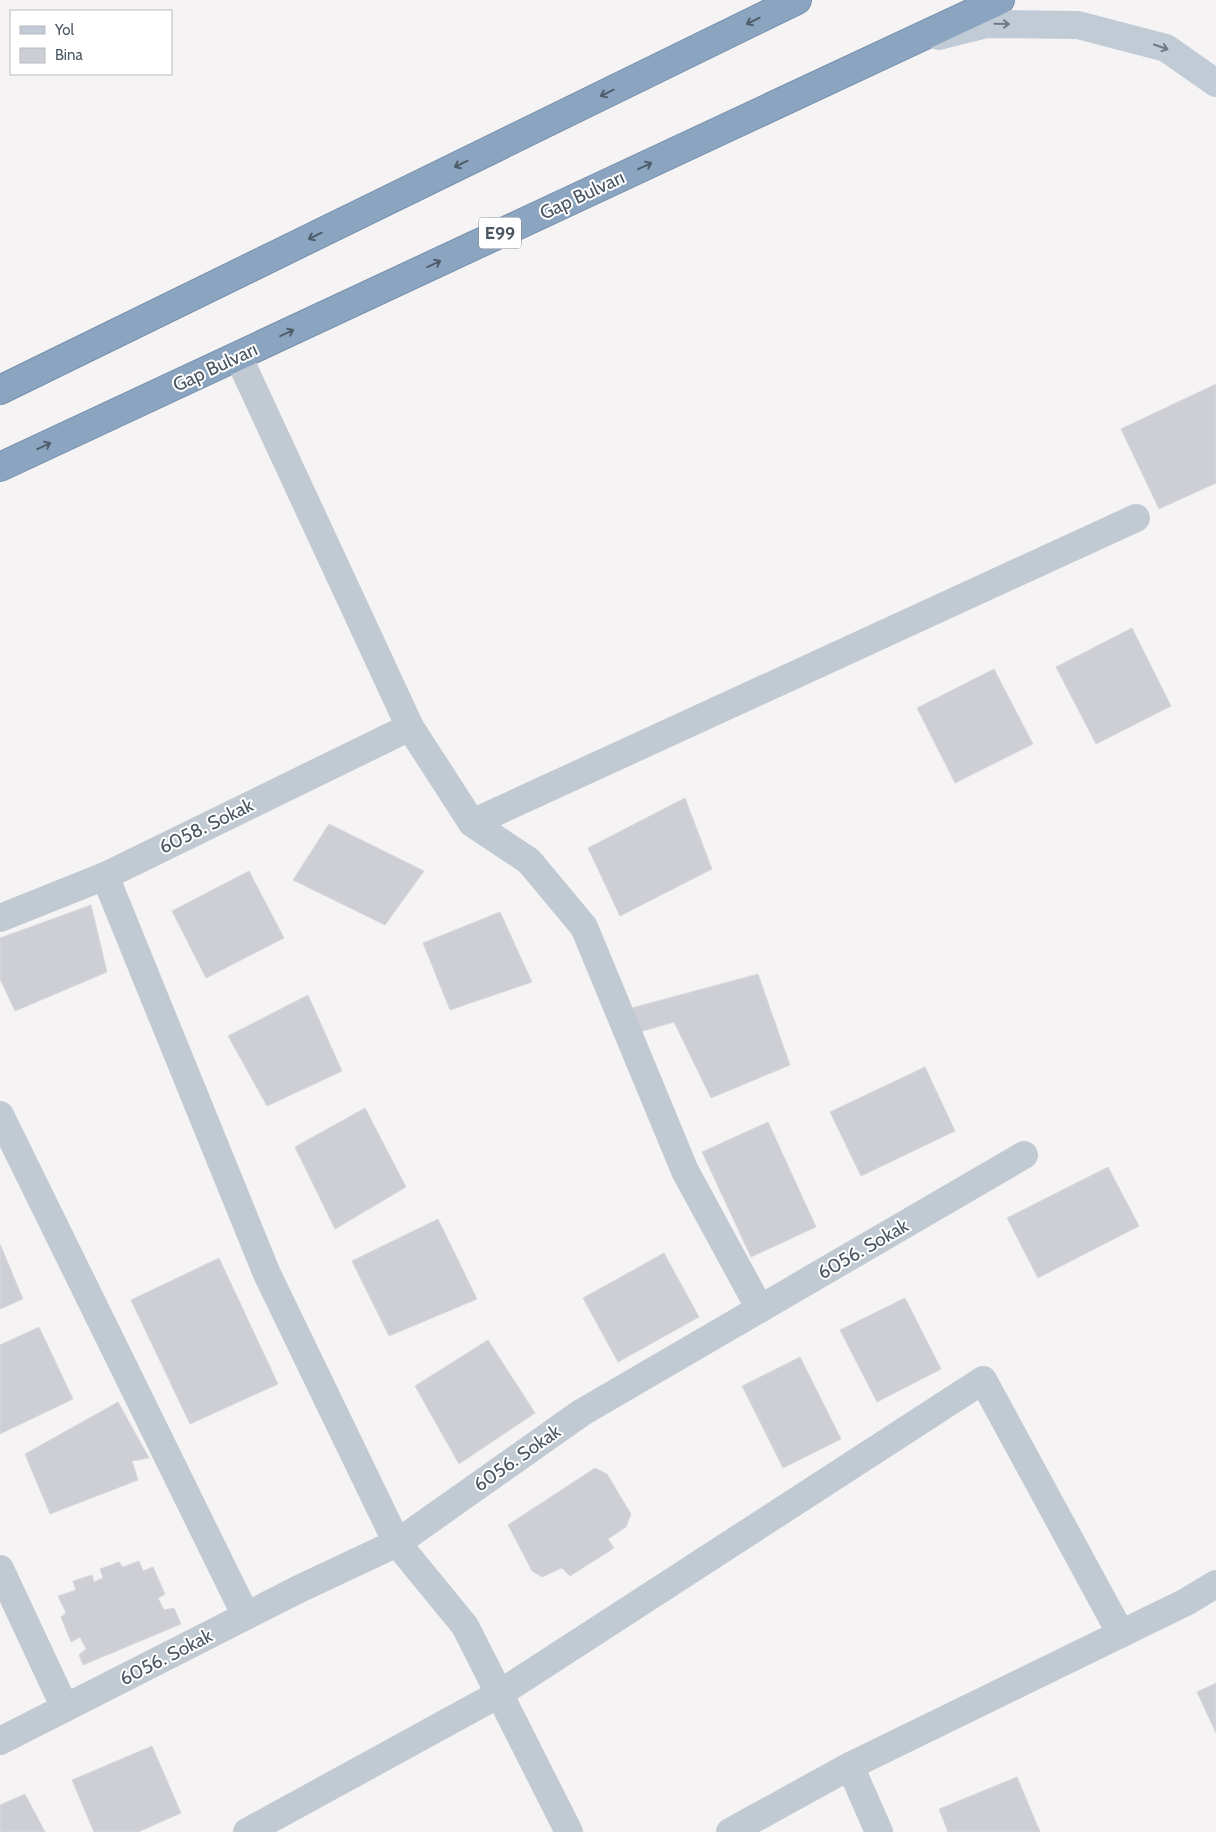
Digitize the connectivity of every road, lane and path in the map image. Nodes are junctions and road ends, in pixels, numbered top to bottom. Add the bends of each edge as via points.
1 (797, 0) edge
2 (1000, 0) edge
3 (903, 45) junction
4 (1216, 83) edge
5 (238, 356) junction
6 (0, 390) edge
7 (0, 467) edge
8 (1136, 518) dead end
9 (410, 728) junction
10 (472, 823) junction
11 (105, 876) junction
12 (0, 918) edge
13 (0, 1116) edge
14 (1024, 1155) dead end
15 (760, 1309) junction
16 (397, 1543) junction
17 (0, 1569) edge
18 (1216, 1584) edge
19 (246, 1616) junction
20 (1121, 1634) junction
21 (499, 1694) junction
22 (65, 1708) junction
23 (0, 1741) edge
24 (850, 1766) junction
25 (247, 1832) edge
26 (569, 1832) edge
27 (730, 1832) edge
28 (879, 1832) edge

1 -> 6 highway
2 - 3 highway, Gap Bulvarı / E99
3 -> 4 main road via 987,24 1078,25 1166,48
5 -> 3 highway, Gap Bulvarı / E99
7 -> 5 highway, Gap Bulvarı / E99
5 - 9 street
8 - 10 street
9 - 10 street
9 - 11 street, 6058. Sokak
10 - 15 street via 529,861 584,927 685,1171
11 - 12 street, 6058. Sokak
11 - 16 street via 267,1274
13 - 19 street
14 - 15 street, 6056. Sokak
15 - 16 street, 6056. Sokak via 581,1413
16 - 19 street, 6056. Sokak
16 - 21 street via 465,1626
17 - 22 street
18 - 20 street
19 - 22 street, 6056. Sokak
20 - 21 street via 983,1380
20 - 24 street
21 - 25 street
21 - 26 street
22 - 23 street, 6056. Sokak
24 - 27 street
24 - 28 street

